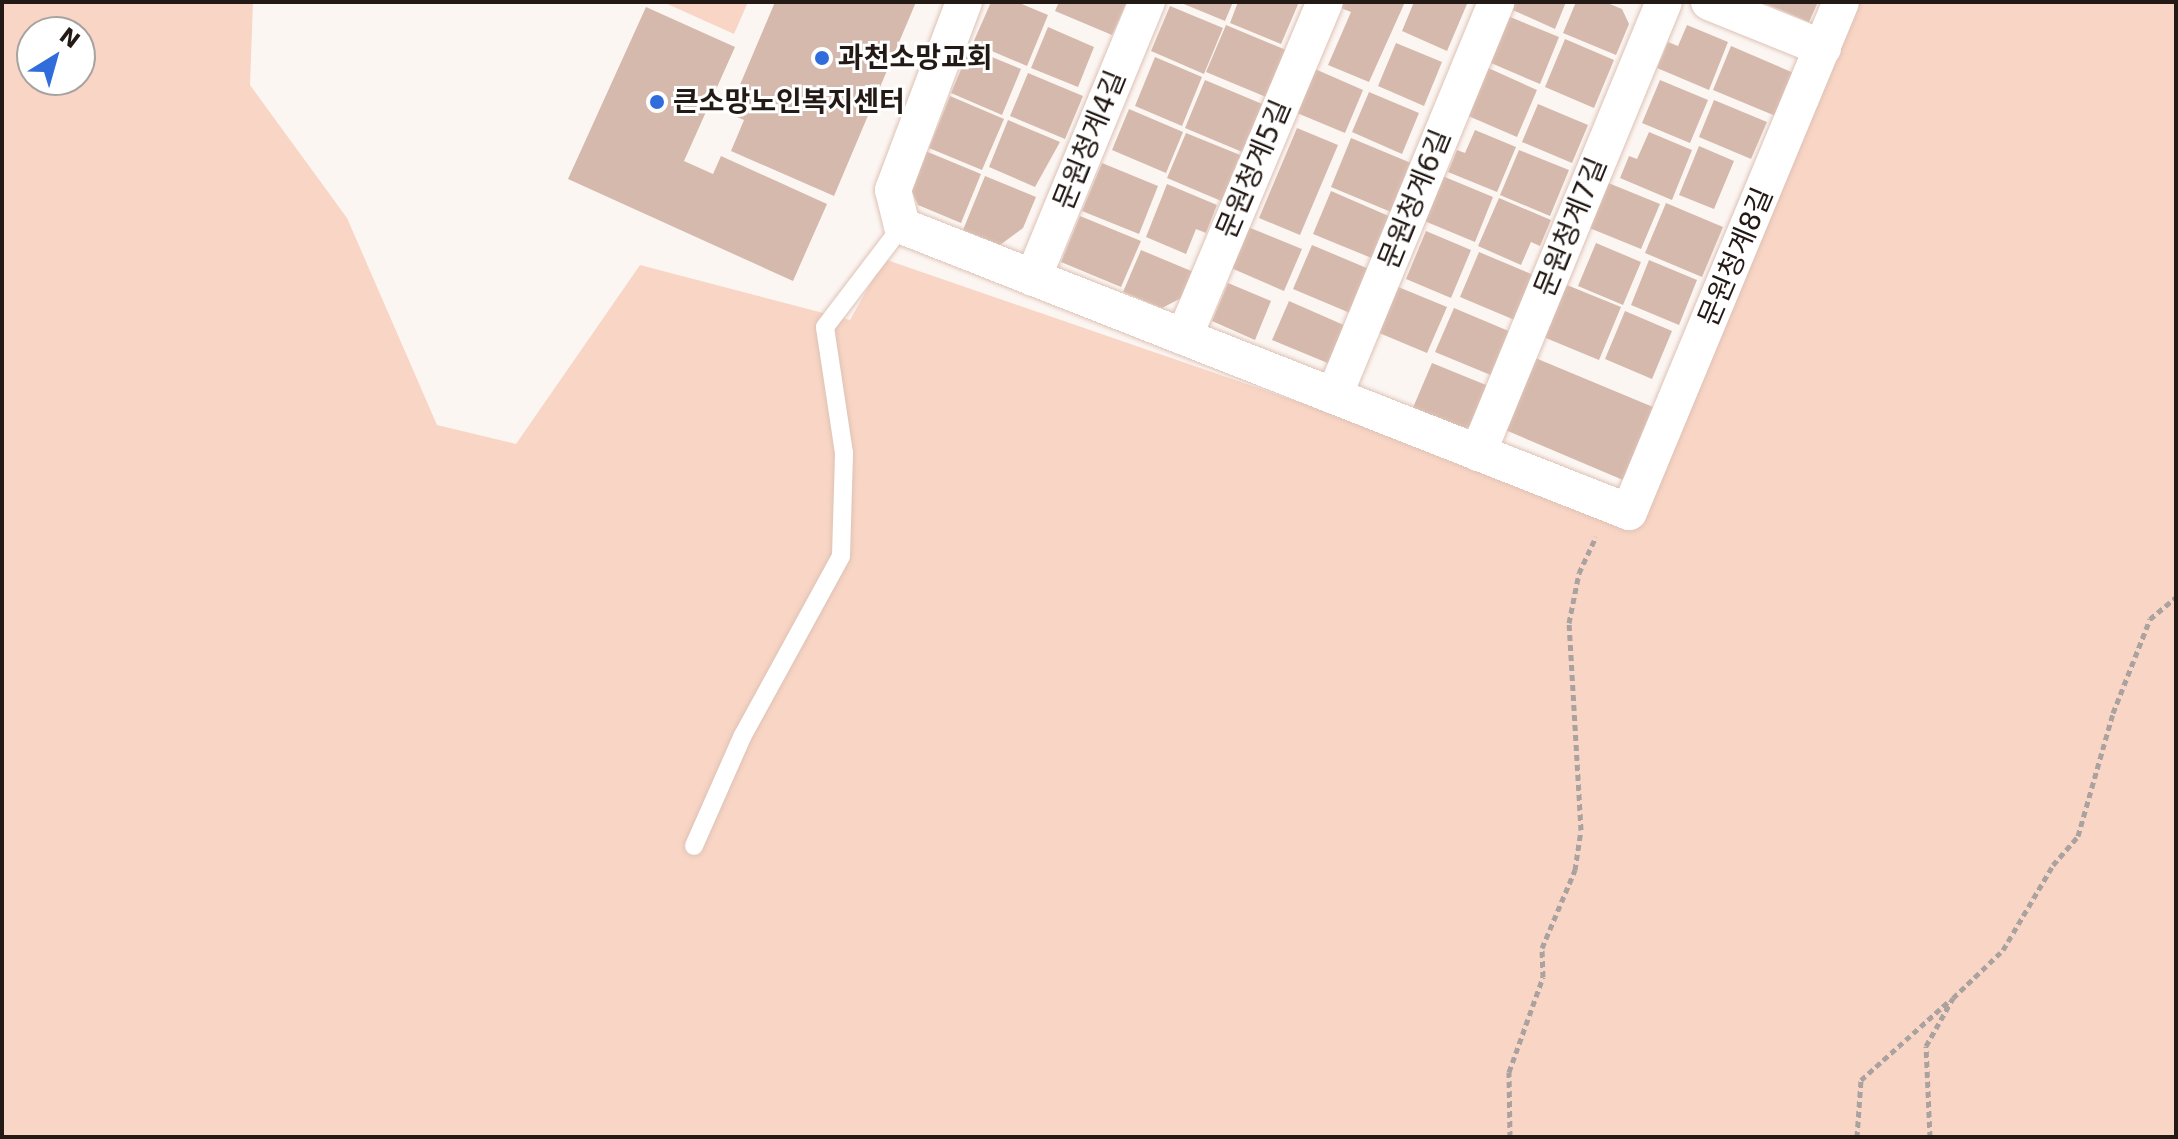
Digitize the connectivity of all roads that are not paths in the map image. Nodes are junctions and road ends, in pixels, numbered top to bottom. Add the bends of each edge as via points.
1 (964, 2) edge
2 (1147, 2) edge
3 (1325, 2) edge
4 (1496, 2) edge
5 (1664, 2) edge
6 (1709, 2) edge
7 (1841, 2) edge
8 (1823, 48) junction
9 (902, 226) junction
10 (1033, 278) junction
11 (1184, 337) junction
12 (1334, 396) junction
13 (1478, 453) junction
14 (694, 846) dead end

1 - 9 street via 893,190
2 - 10 street, 문원청계4길
3 - 11 street, 문원청계5길
4 - 12 street, 문원청계6길
5 - 13 street, 문원청계7길
6 - 8 street
7 - 8 street, 문원청계8길
8 - 13 street, 문원청계8길 via 1629,512
9 - 10 street
9 - 14 lane via 825,327 844,453 841,556 742,737
10 - 11 street
11 - 12 street
12 - 13 street

